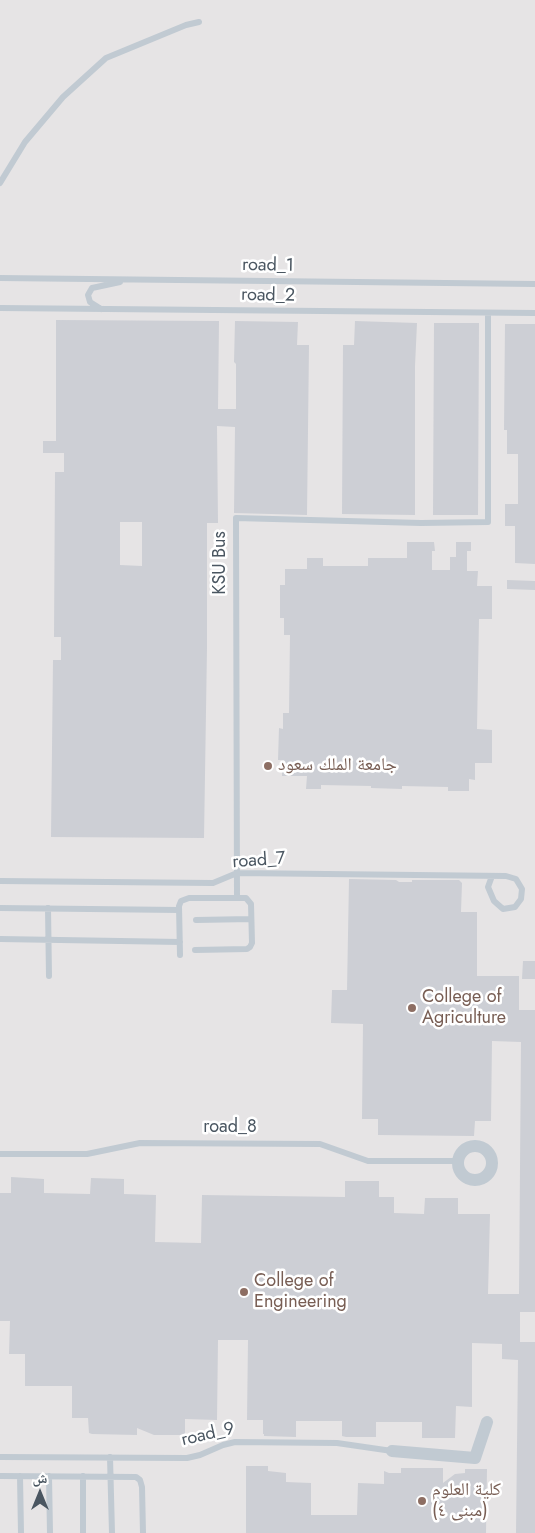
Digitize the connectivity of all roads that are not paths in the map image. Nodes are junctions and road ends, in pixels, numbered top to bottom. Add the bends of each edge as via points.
1 (199, 22) dead end
2 (0, 183) edge
3 (0, 278) edge
4 (131, 279) junction
5 (535, 284) edge
6 (0, 308) edge
7 (102, 309) junction
8 (488, 313) junction
9 (535, 314) edge
10 (237, 873) junction
11 (492, 876) junction
12 (0, 881) edge
13 (237, 898) junction
14 (0, 908) edge
15 (48, 908) junction
16 (179, 910) junction
17 (251, 919) junction
18 (196, 920) dead end
19 (0, 939) edge
20 (48, 940) junction
21 (180, 942) junction
22 (195, 950) dead end
23 (180, 955) dead end
24 (49, 976) dead end
25 (0, 1154) edge
26 (458, 1161) dead end
27 (487, 1422) dead end
28 (392, 1451) joint
29 (0, 1457) edge
30 (110, 1457) junction
31 (0, 1476) edge
32 (20, 1476) junction
33 (49, 1476) junction
34 (83, 1476) junction
35 (111, 1476) junction
36 (21, 1533) edge
37 (50, 1533) edge
38 (83, 1533) edge
39 (112, 1533) edge
40 (143, 1533) edge

1 - 2 lane via 186,24 106,58 63,97 25,142
3 - 4 lane, road_1
4 - 5 lane, road_1
4 - 7 lane via 92,288 88,295 90,302
6 - 7 lane, road_2
7 - 8 lane, road_2
8 - 9 lane, road_2
8 - 10 lane, KSU Bus via 488,522 236,518
10 - 11 lane, road_7
10 - 12 lane, road_7 via 212,883
10 - 13 lane, KSU Bus
11 - 11 lane, road_7 via 512,877 519,882 522,895 515,908 503,909 494,901 488,886
13 - 16 lane via 189,898 181,901
13 - 17 lane via 249,900
14 - 15 lane
15 - 16 lane
15 - 20 lane
16 - 21 lane
17 - 18 lane
17 - 22 lane via 252,943 247,949
19 - 20 lane
20 - 21 lane
20 - 24 lane
21 - 23 lane
25 - 26 lane, road_8 via 88,1154 140,1142 320,1144 368,1161
27 - 28 street via 475,1458
28 - 30 lane, road_9 via 337,1443 235,1442 187,1458
29 - 30 lane, road_9
30 - 35 lane
31 - 32 lane
32 - 33 lane
32 - 36 lane
33 - 34 lane
33 - 37 lane
34 - 35 lane
34 - 38 lane
35 - 39 lane
35 - 40 lane via 140,1480

